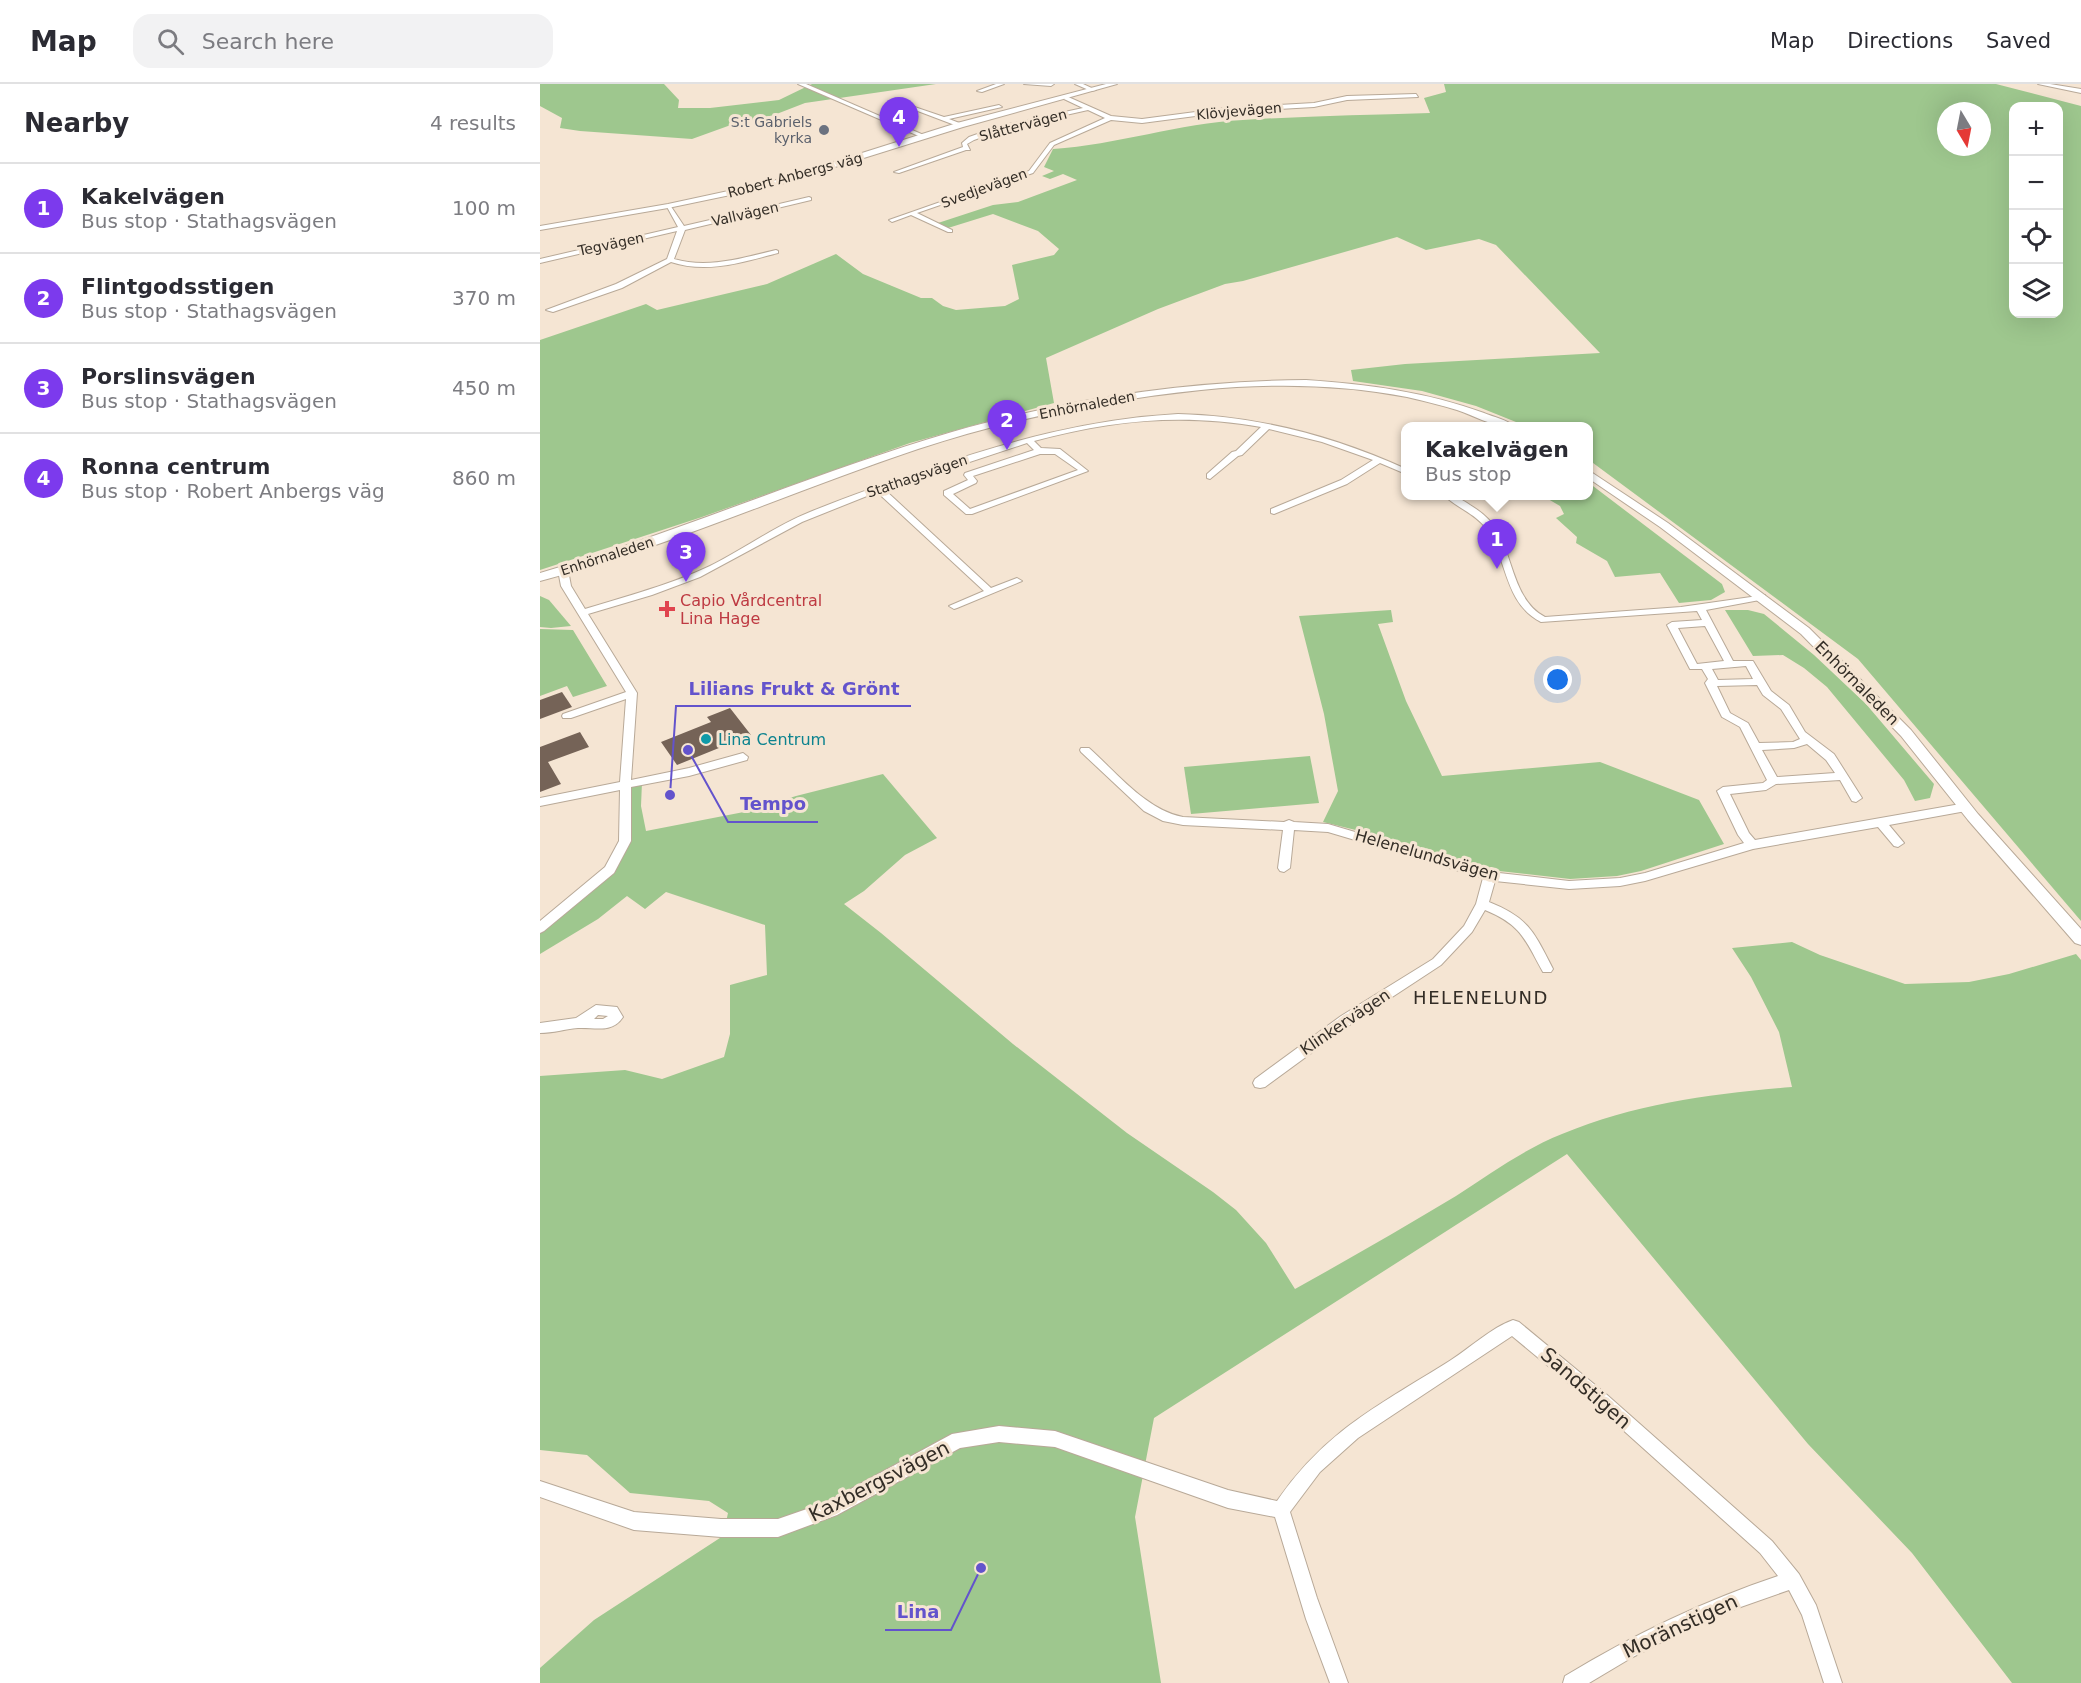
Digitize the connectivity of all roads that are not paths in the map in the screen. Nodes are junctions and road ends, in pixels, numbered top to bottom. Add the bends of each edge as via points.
1 (801, 84) edge
2 (1001, 84) edge
3 (1027, 84) edge
4 (1050, 84) edge
5 (1078, 84) edge
6 (1114, 84) edge
7 (2041, 84) edge
8 (1093, 90) junction
9 (980, 91) dead end
10 (2081, 91) edge
11 (1416, 96) dead end
12 (1066, 98) junction
13 (896, 101) dead end
14 (999, 107) dead end
15 (1089, 108) junction
16 (946, 118) junction
17 (1110, 118) junction
18 (960, 125) junction
19 (923, 136) junction
20 (897, 172) dead end
21 (809, 199) dead end
22 (668, 206) junction
23 (911, 213) junction
24 (892, 220) dead end
25 (540, 228) edge
26 (682, 228) junction
27 (950, 231) dead end
28 (776, 252) dead end
29 (540, 261) edge
30 (670, 261) junction
31 (550, 310) dead end
32 (1500, 422) edge
33 (1266, 427) junction
34 (1029, 440) junction
35 (1039, 450) junction
36 (1379, 460) junction
37 (1401, 470) edge
38 (1210, 476) dead end
39 (1593, 477) edge
40 (879, 489) junction
41 (1457, 500) edge
42 (1274, 511) dead end
43 (563, 570) junction
44 (540, 577) edge
45 (1017, 581) dead end
46 (990, 592) junction
47 (1762, 597) junction
48 (954, 606) dead end
49 (1700, 607) junction
50 (584, 612) junction
51 (1708, 623) junction
52 (1730, 664) junction
53 (1705, 666) junction
54 (1759, 682) junction
55 (1710, 683) junction
56 (632, 693) junction
57 (567, 716) dead end
58 (1808, 740) junction
59 (1755, 747) junction
60 (1085, 750) dead end
61 (743, 757) dead end
62 (1843, 776) junction
63 (1773, 782) junction
64 (625, 785) junction
65 (1856, 798) dead end
66 (540, 802) edge
67 (1966, 807) junction
68 (1880, 822) junction
69 (1288, 824) junction
70 (1898, 843) dead end
71 (1752, 845) junction
72 (1284, 868) dead end
73 (1490, 876) junction
74 (1482, 904) junction
75 (540, 928) edge
76 (2081, 939) edge
77 (1547, 969) dead end
78 (579, 1023) dead end
79 (540, 1028) edge
80 (1260, 1083) dead end
81 (540, 1489) edge
82 (1281, 1510) junction
83 (1792, 1580) junction
84 (1340, 1683) edge
85 (1572, 1683) edge
86 (1833, 1683) edge

1 - 19 street
2 - 9 street
3 - 4 street
5 - 8 street
6 - 8 street, Robert Anbergs väg
7 - 10 street
8 - 12 street, Robert Anbergs väg
11 - 17 street, Klövjevägen via 1347,98 1314,105 1226,110 1142,122
12 - 15 street, Klövjevägen
12 - 18 street, Robert Anbergs väg
13 - 16 street
14 - 16 street
15 - 17 street, Klövjevägen
15 - 20 street, Slåttervägen via 998,129 967,140 964,144 968,148
16 - 18 street
17 - 23 street, Svedjevägen via 1046,148 1038,167 1031,172
18 - 19 street, Robert Anbergs väg
19 - 22 street, Robert Anbergs väg via 802,176
21 - 26 street, Vallvägen
22 - 25 street, Robert Anbergs väg
22 - 26 street
23 - 24 street, Svedjevägen
23 - 27 street, Svedjevägen
26 - 29 street, Tegvägen
26 - 30 street
28 - 30 street via 710,266
30 - 31 street via 619,286
32 - 43 street, Enhörnaleden via 1418,396 1283,381 1210,385 1126,397 1058,409 913,447 709,522
33 - 34 street, Stathagsvägen via 1212,418 1164,417
33 - 36 street, Stathagsvägen via 1325,440
33 - 38 street
34 - 35 street
34 - 40 street, Stathagsvägen
35 - 35 street via 968,475 973,481 947,493 969,512 1084,471 1058,451
36 - 37 street, Stathagsvägen
36 - 42 street via 1344,482
39 - 47 street, Enhörnaleden
40 - 46 street
40 - 50 street, Stathagsvägen via 773,532 691,577
41 - 49 street via 1481,516 1492,530 1530,614 1544,620
43 - 44 street, Enhörnaleden
43 - 50 street via 566,586
45 - 46 street
46 - 48 street
47 - 49 street
47 - 67 street, Enhörnaleden via 1856,680 1906,733
49 - 51 street
50 - 56 street
51 - 52 street
51 - 53 street via 1672,625 1694,667
52 - 53 street
52 - 54 street via 1749,663
53 - 55 street via 1713,679
54 - 55 street
54 - 58 street via 1785,707
55 - 59 street via 1726,715 1743,725
56 - 57 street
56 - 64 street
58 - 59 street via 1794,745
58 - 62 street via 1830,757
59 - 63 street
60 - 69 street, Helenelundsvägen via 1148,808 1167,818
61 - 64 street
62 - 63 street
62 - 65 street
63 - 71 street via 1724,791
64 - 66 street
64 - 75 street via 625,841 615,863
67 - 68 street, Helenelundsvägen
67 - 76 street, Enhörnaleden
68 - 70 street
68 - 71 street, Helenelundsvägen
69 - 72 street
69 - 73 street, Helenelundsvägen via 1328,828 1377,840
71 - 73 street, Helenelundsvägen via 1620,882 1569,885
73 - 74 street, Klinkervägen
74 - 77 street via 1524,925
74 - 80 street, Klinkervägen via 1468,929 1437,962 1346,1020
78 - 79 street
81 - 82 street, Kaxbergsvägen via 634,1521 778,1528 831,1509 958,1440 999,1434 1054,1439 1228,1500
82 - 83 street, Sandstigen via 1317,1463 1356,1427 1513,1327 1744,1527
82 - 84 street via 1319,1631
83 - 85 street, Moränstigen via 1737,1598 1629,1647
83 - 86 street, Sandstigen via 1810,1611

